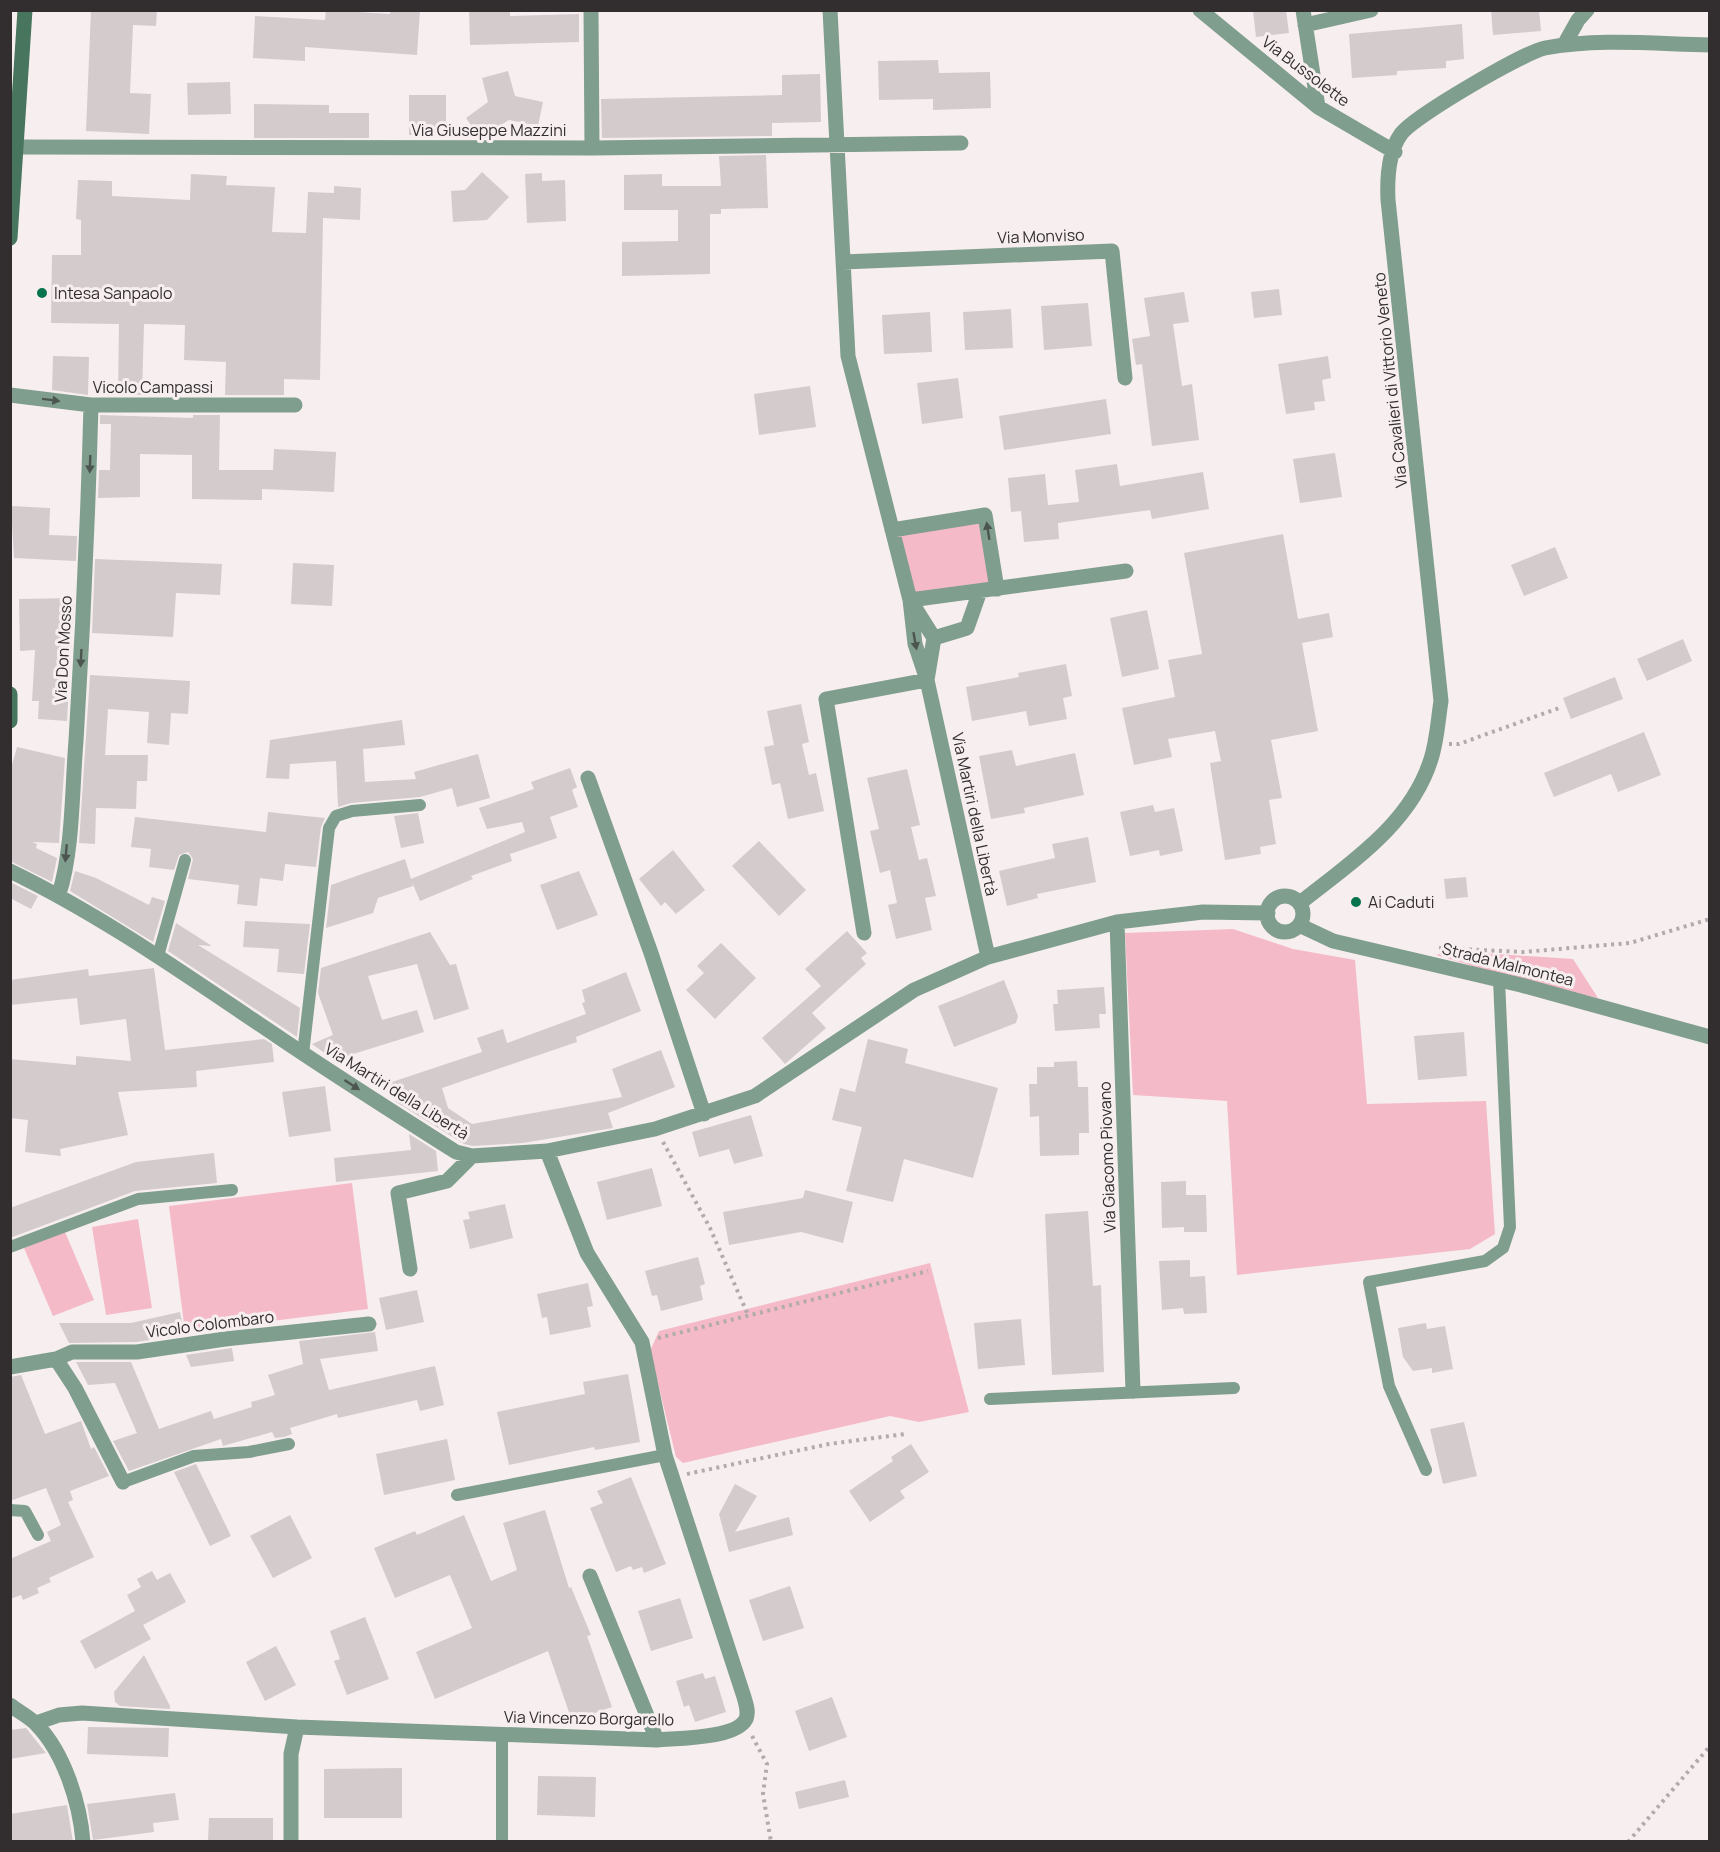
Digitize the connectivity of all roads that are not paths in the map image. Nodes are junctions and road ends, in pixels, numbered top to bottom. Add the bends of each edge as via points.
1 (25, 10) edge
2 (591, 10) edge
3 (830, 10) edge
4 (1200, 10) edge
5 (1371, 10) edge
6 (1587, 10) edge
7 (1304, 18) edge
8 (1564, 45) junction
9 (1710, 45) edge
10 (16, 71) edge
11 (1318, 107) junction
12 (961, 143) dead end
13 (18, 147) junction
14 (837, 147) junction
15 (592, 148) junction
16 (1395, 152) junction
17 (10, 238) edge
18 (843, 262) junction
19 (1125, 378) dead end
20 (10, 395) edge
21 (91, 405) junction
22 (295, 405) dead end
23 (892, 530) junction
24 (1126, 571) dead end
25 (997, 589) junction
26 (980, 591) junction
27 (910, 600) junction
28 (934, 638) junction
29 (927, 680) junction
30 (10, 694) edge
31 (10, 721) edge
32 (588, 778) dead end
33 (420, 805) dead end
34 (185, 861) dead end
35 (10, 871) edge
36 (59, 894) junction
37 (1300, 903) junction
38 (1268, 913) junction
39 (1117, 922) junction
40 (1299, 925) junction
41 (864, 933) dead end
42 (158, 956) junction
43 (988, 957) junction
44 (1499, 980) junction
45 (1710, 1037) edge
46 (303, 1054) junction
47 (704, 1114) junction
48 (547, 1151) junction
49 (472, 1156) junction
50 (232, 1190) dead end
51 (10, 1247) edge
52 (410, 1269) dead end
53 (369, 1324) dead end
54 (56, 1359) junction
55 (10, 1367) edge
56 (1234, 1388) dead end
57 (1133, 1391) junction
58 (990, 1399) dead end
59 (289, 1444) dead end
60 (665, 1455) junction
61 (1426, 1470) dead end
62 (123, 1482) joint
63 (457, 1495) dead end
64 (10, 1510) edge
65 (38, 1536) dead end
66 (590, 1576) dead end
67 (10, 1706) edge
68 (36, 1723) junction
69 (297, 1727) junction
70 (502, 1735) junction
71 (657, 1740) junction
72 (83, 1842) edge
73 (291, 1842) edge
74 (501, 1842) edge

1 - 10 street
2 - 15 street
3 - 14 street
4 - 11 street, Via Bussolette
5 - 7 street
6 - 8 street
7 - 11 street
8 - 9 street, Via Cavalieri di Vittorio Veneto
8 - 16 street, Via Cavalieri di Vittorio Veneto via 1542,48 1445,100 1400,134
10 - 13 street
11 - 16 street, Via Bussolette
12 - 14 street, Via Giuseppe Mazzini
13 - 15 street, Via Giuseppe Mazzini
13 - 17 street
14 - 15 street, Via Giuseppe Mazzini
14 - 18 street
16 - 37 street, Via Cavalieri di Vittorio Veneto via 1387,174 1388,200 1441,701 1431,760 1413,796 1382,837
18 - 19 street, Via Monviso via 1112,251
18 - 23 street via 848,356
20 -> 21 street, Vicolo Campassi
21 - 22 street, Vicolo Campassi
21 -> 36 street, Via Don Mosso via 72,794 64,879
25 -> 23 street via 985,516
23 - 27 street
24 - 25 street
25 - 26 street
26 - 27 street
26 - 28 street via 968,628
27 - 28 street
27 -> 29 street, Via Martiri della Libertà via 915,644
28 - 29 street
29 - 41 street via 826,699
29 - 43 street, Via Martiri della Libertà
30 - 31 street
32 - 47 street
33 - 46 lane via 352,811 336,816 329,828
34 - 42 lane
35 - 36 street, Via Martiri della Libertà
36 - 42 street, Via Martiri della Libertà
37 - 38 street via 1290,896 1278,897 1269,905
37 - 40 street via 1304,914
38 - 39 street, Via Martiri della Libertà via 1203,912
38 - 40 street via 1269,922 1278,930 1289,932
39 - 43 street, Via Martiri della Libertà
39 - 57 street, Via Giacomo Piovano
40 - 44 street, Strada Malmontea via 1333,941
42 - 46 street, Via Martiri della Libertà
43 - 47 street, Via Martiri della Libertà via 914,990 755,1096
44 - 45 street, Strada Malmontea
44 - 61 lane via 1510,1216 1503,1248 1485,1261 1369,1282 1389,1386
46 -> 49 street, Via Martiri della Libertà via 456,1152
47 - 48 street, Via Martiri della Libertà via 655,1129
48 - 49 street, Via Martiri della Libertà
48 - 60 street via 587,1253 642,1342
49 - 52 street via 447,1181 398,1193
50 - 51 lane via 138,1199
53 - 54 street, Vicolo Colombaro via 137,1352 72,1352
54 - 55 street, Vicolo Colombaro
54 - 62 street
56 - 57 lane
57 - 58 lane
59 - 62 lane via 194,1456
60 - 63 lane
60 - 71 street, Via Vincenzo Borgarello via 748,1712 745,1722 716,1735
64 - 65 lane via 25,1511
66 - 71 street
67 - 68 street
68 - 69 street, Via Vincenzo Borgarello via 82,1713
68 - 72 street via 51,1742 65,1772
69 - 70 street, Via Vincenzo Borgarello
69 - 73 street via 291,1754
70 - 71 street, Via Vincenzo Borgarello
70 - 74 lane

